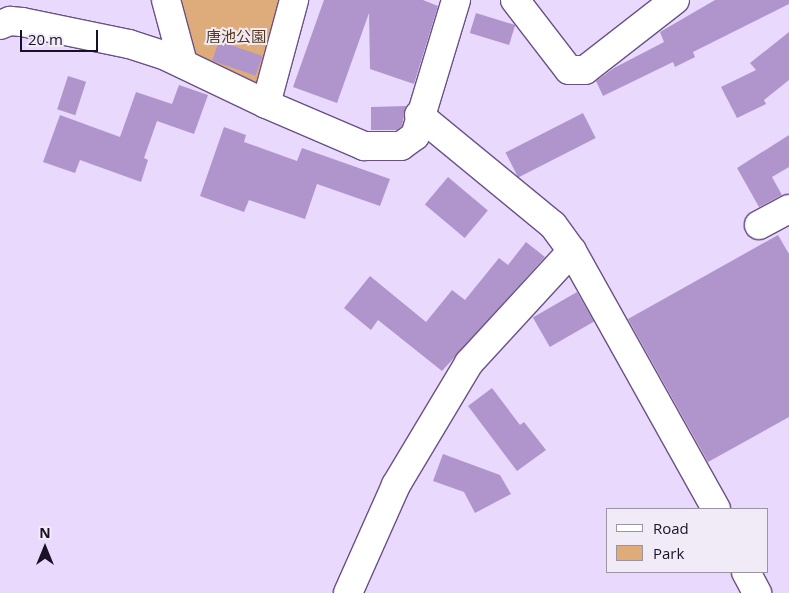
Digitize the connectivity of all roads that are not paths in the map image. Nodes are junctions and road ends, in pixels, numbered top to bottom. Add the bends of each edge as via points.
1 (166, 0) edge
2 (294, 0) edge
3 (456, 0) edge
4 (515, 0) edge
5 (675, 0) edge
6 (0, 25) edge
7 (184, 64) junction
8 (266, 104) junction
9 (419, 114) junction
10 (789, 209) edge
11 (759, 225) dead end
12 (572, 251) junction
13 (715, 508) edge
14 (747, 573) edge
15 (348, 593) edge
16 (757, 593) edge

1 - 7 street
2 - 8 street
3 - 9 street
4 - 5 street via 569,70 584,70
6 - 7 street via 10,21 76,32 128,44
7 - 8 street
8 - 9 street via 364,146 401,146 415,136
9 - 12 street via 553,225
10 - 11 street
12 - 13 street
12 - 15 street via 469,363 396,485
14 - 16 street

